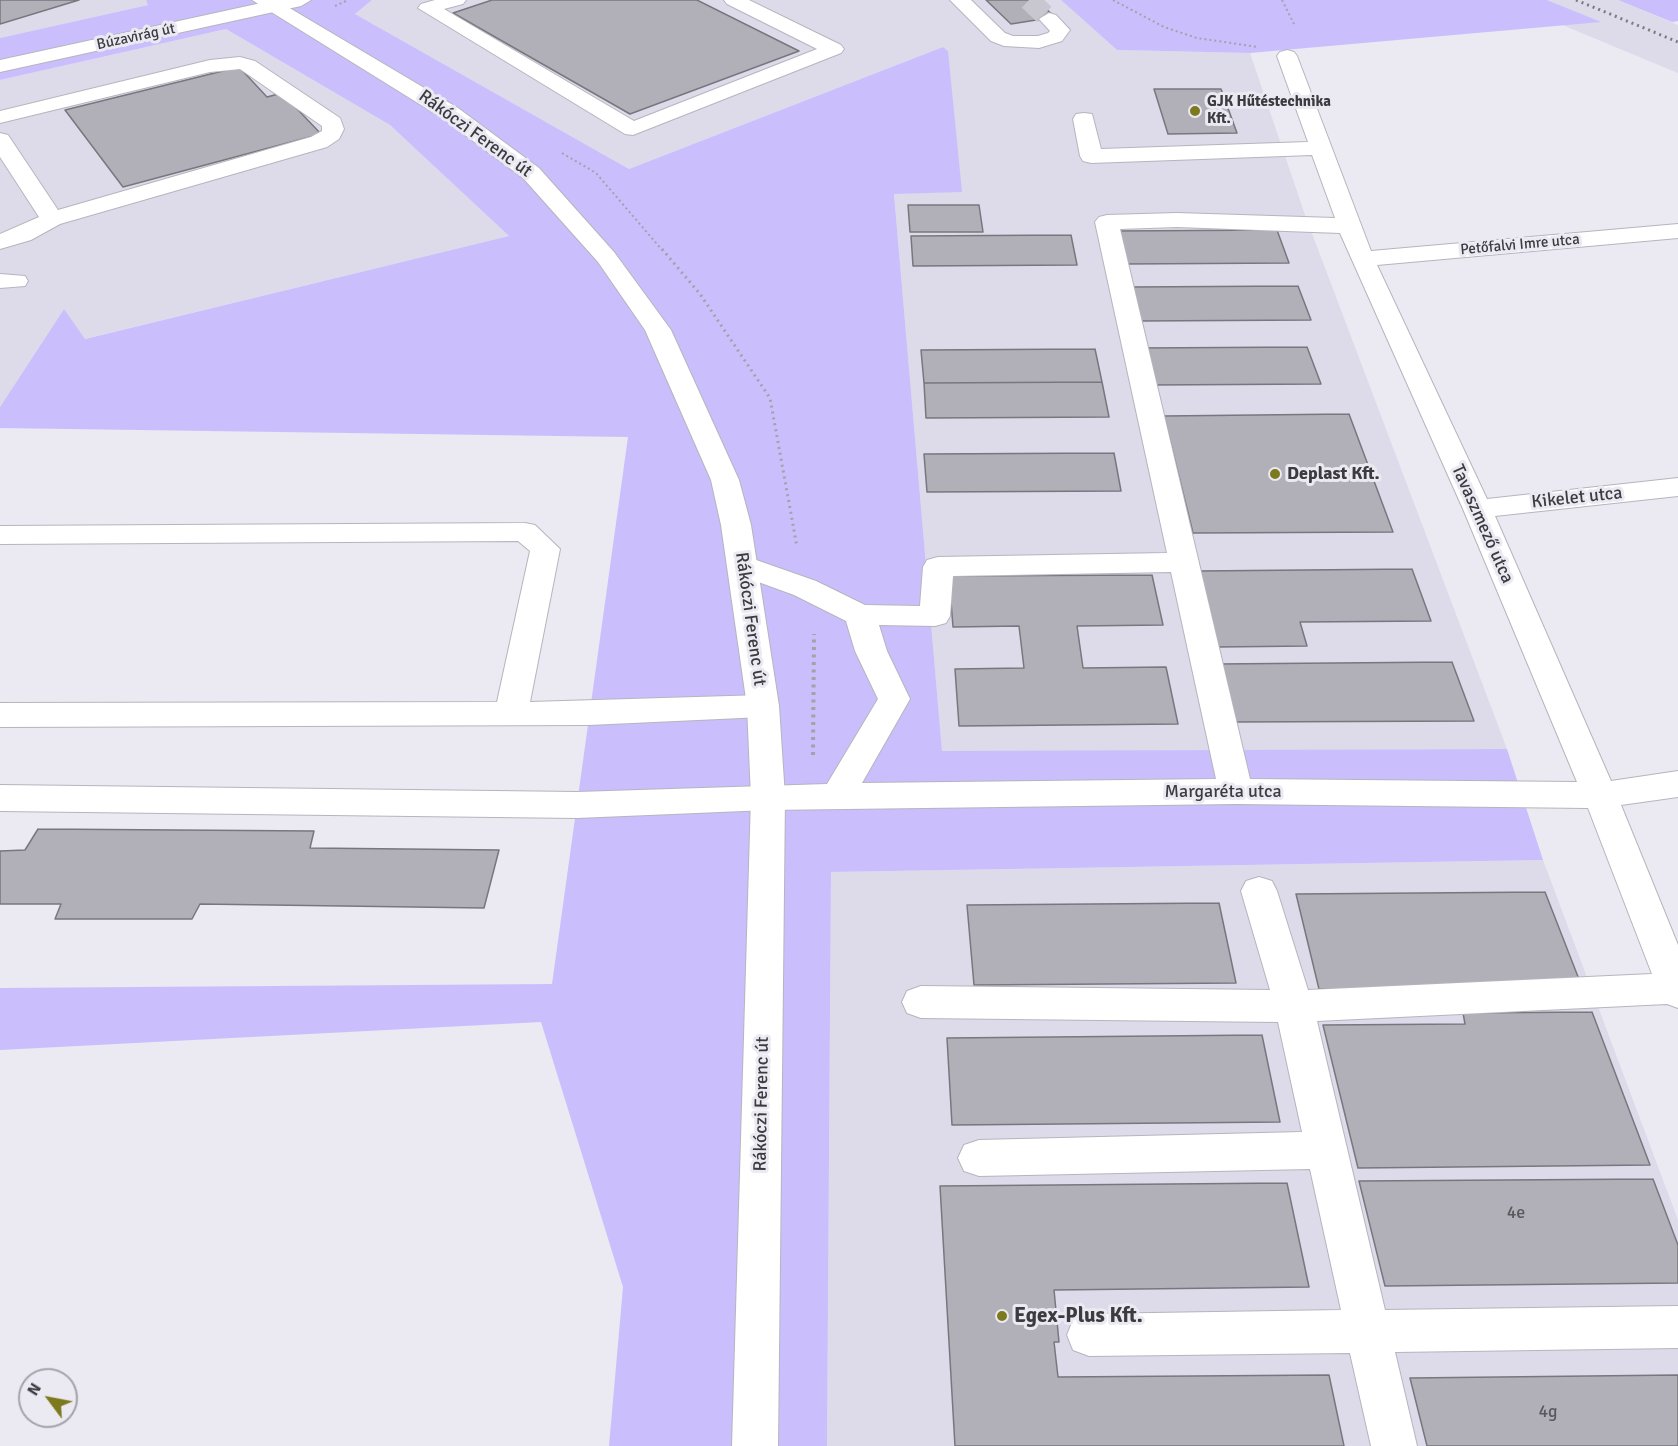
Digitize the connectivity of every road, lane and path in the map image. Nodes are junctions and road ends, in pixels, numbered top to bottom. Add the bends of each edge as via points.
1 (301, 0) edge
2 (456, 0) edge
3 (734, 0) edge
4 (960, 0) edge
5 (1113, 0) edge
6 (266, 4) edge
7 (1049, 19) dead end
8 (1287, 56) joint
9 (0, 66) edge
10 (0, 117) edge
11 (1084, 119) dead end
12 (0, 140) edge
13 (1321, 148) junction
14 (52, 219) junction
15 (1350, 226) junction
16 (1678, 231) edge
17 (0, 242) edge
18 (1362, 259) junction
19 (1678, 487) edge
20 (1477, 509) junction
21 (0, 535) edge
22 (1184, 562) junction
23 (742, 565) junction
24 (860, 615) junction
25 (763, 706) junction
26 (511, 714) junction
27 (0, 715) edge
28 (1678, 784) edge
29 (1236, 791) junction
30 (1600, 795) junction
31 (837, 796) junction
32 (768, 797) junction
33 (0, 798) edge
34 (1259, 891) dead end
35 (1677, 990) edge
36 (921, 1002) dead end
37 (1294, 1006) junction
38 (1326, 1150) junction
39 (979, 1158) dead end
40 (1678, 1327) edge
41 (1367, 1331) junction
42 (1089, 1335) dead end
43 (755, 1446) edge
44 (1394, 1446) edge

1 - 6 street, Búzavirág út
2 - 3 street via 428,8 633,129 834,49
4 - 7 street via 998,37 1011,42 1039,42 1055,37 1060,30
5 - 8 path via 1164,27 1197,38 1258,47
6 - 9 street, Búzavirág út
6 - 23 street, Rákóczi Ferenc út via 450,113 531,173 575,219 658,330 725,480
8 - 13 street, Tavaszmező utca
10 - 14 street via 210,66 240,63 332,123 331,135 319,142
11 - 13 street via 1091,156
12 - 14 street
13 - 15 street, Tavaszmező utca
14 - 17 street
15 - 18 street, Tavaszmező utca
15 - 22 street via 1177,220 1107,222
16 - 18 street, Petőfalvi Imre utca
18 - 20 street, Tavaszmező utca
19 - 20 street, Kikelet utca
20 - 30 street, Tavaszmező utca
21 - 26 street via 525,532 545,549
22 - 24 street via 938,567 935,616
22 - 29 street
23 - 24 street via 805,588
23 - 25 street, Rákóczi Ferenc út
24 - 31 street via 871,651 894,699
25 - 26 street
25 - 32 street, Rákóczi Ferenc út
26 - 27 street
28 - 30 street, Margaréta utca
29 - 30 street, Margaréta utca
29 - 31 street, Margaréta utca
30 - 35 street, Tavaszmező utca
31 - 32 street, Margaréta utca
32 - 33 street, Margaréta utca via 577,805
32 - 43 street, Rákóczi Ferenc út
34 - 37 street
35 - 37 street
36 - 37 street
37 - 38 street
38 - 39 street
38 - 41 street
40 - 41 street
41 - 42 street
41 - 44 street

